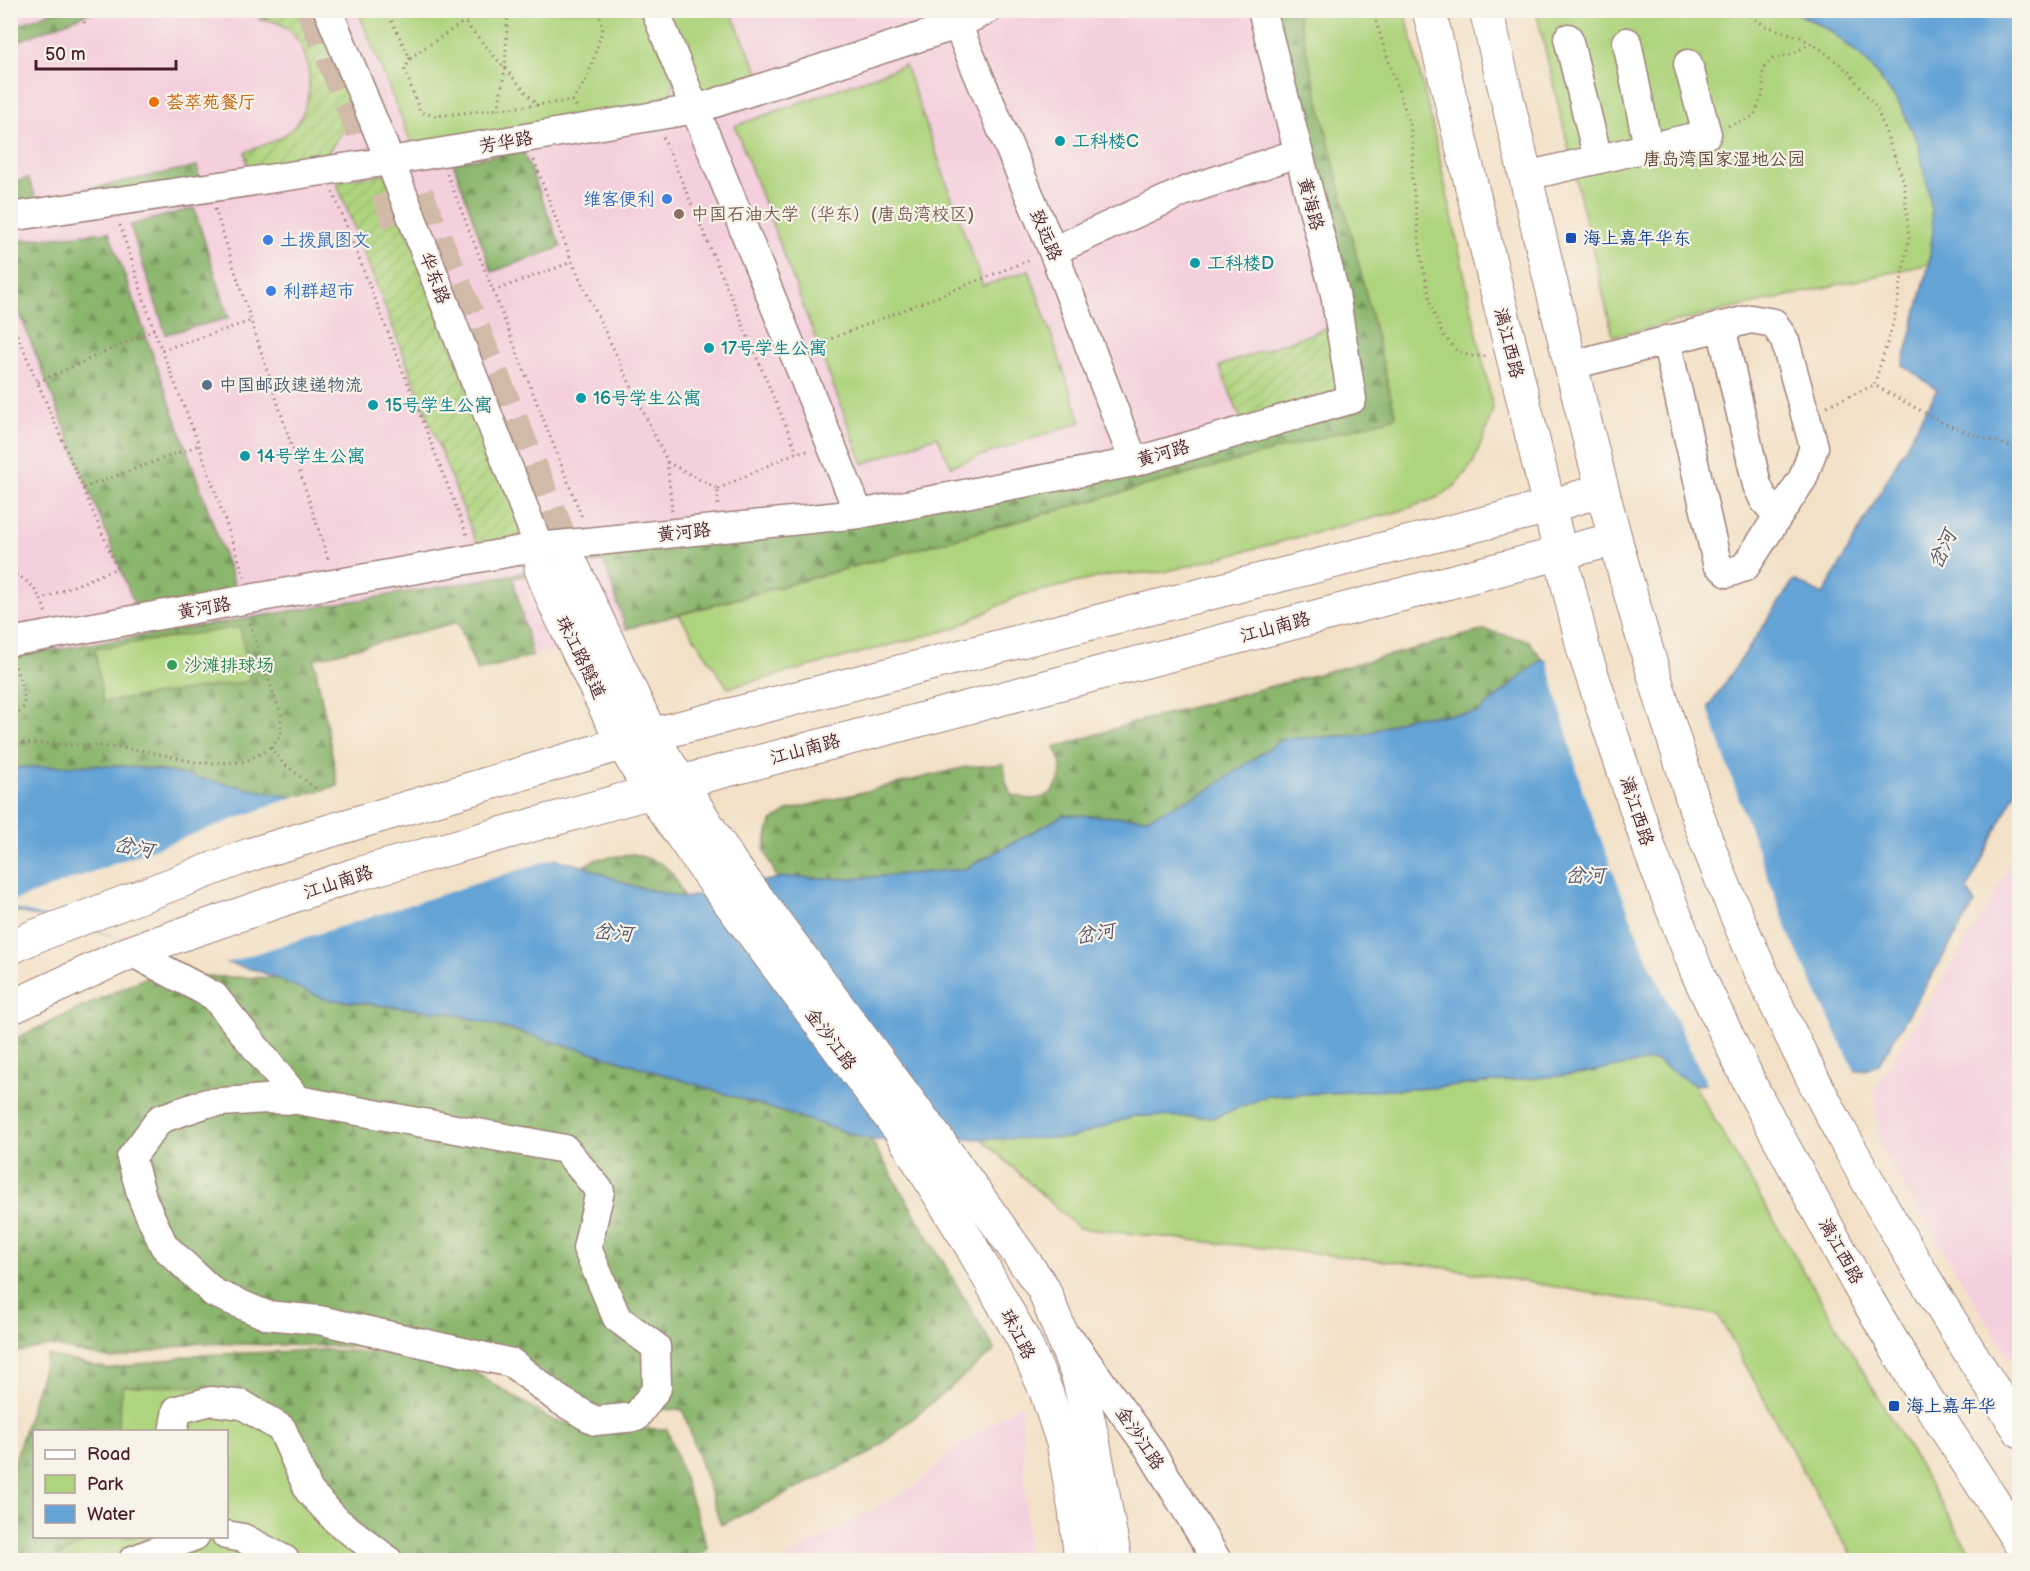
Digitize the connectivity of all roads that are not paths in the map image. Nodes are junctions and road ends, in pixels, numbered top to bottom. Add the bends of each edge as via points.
1 (328, 10) edge
2 (655, 10) edge
3 (987, 10) edge
4 (1262, 10) edge
5 (1429, 10) edge
6 (1486, 10) edge
7 (954, 18) edge
8 (1568, 38) dead end
9 (1627, 42) dead end
10 (1688, 64) dead end
11 (696, 109) junction
12 (1648, 147) junction
13 (1298, 153) junction
14 (1598, 159) junction
15 (390, 161) junction
16 (1526, 176) junction
17 (10, 217) edge
18 (1053, 250) junction
19 (1721, 326) junction
20 (1666, 340) junction
21 (1572, 364) junction
22 (1352, 399) joint
23 (1134, 462) junction
24 (1602, 490) junction
25 (1548, 507) junction
26 (859, 514) junction
27 (1778, 516) junction
28 (1615, 539) junction
29 (1559, 553) junction
30 (560, 555) junction
31 (12, 652) edge
32 (637, 740) junction
33 (666, 787) junction
34 (719, 867) junction
35 (22, 943) edge
36 (136, 950) junction
37 (10, 1008) edge
38 (298, 1100) junction
39 (899, 1129) junction
40 (1057, 1320) junction
41 (1024, 1341) junction
42 (173, 1430) edge
43 (2019, 1431) edge
44 (228, 1535) edge
45 (133, 1538) edge
46 (190, 1538) edge
47 (2019, 1542) edge
48 (133, 1560) edge
49 (285, 1560) edge
50 (388, 1560) edge
51 (1081, 1560) edge
52 (1115, 1560) edge
53 (1217, 1560) edge

1 - 15 street, 华东路
2 - 11 street
3 - 7 street, 芳华路
4 - 13 street, 黄海路
5 - 25 main road, 漓江西路
6 - 16 main road
7 - 11 street, 芳华路
7 - 18 street, 致远路
8 - 14 street
9 - 12 street
10 - 12 street via 1707,134
11 - 15 street, 芳华路
11 - 26 street
12 - 14 street
13 - 18 street via 1185,191
13 - 22 street, 黄海路 via 1335,294
14 - 16 street
15 - 17 street, 芳华路
15 - 30 street, 华东路
16 - 21 main road
18 - 23 street, 致远路
19 - 20 street
19 - 27 street via 1757,485
19 - 27 street via 1751,319 1774,323 1785,341 1814,447 1803,478
20 - 21 street
20 - 27 street via 1717,563 1728,573 1745,567
21 - 24 main road
22 - 23 street, 黄河路
23 - 26 street, 黄河路
24 - 25 main road
24 - 28 main road
25 - 29 main road, 漓江西路
25 - 32 main road
26 - 30 street, 黄河路 via 674,533
28 - 29 main road, 江山南路
28 - 43 main road via 1706,839 1755,960 1815,1085 1904,1244
29 - 33 main road, 江山南路
29 - 47 main road, 漓江西路, bridge via 1584,651 1651,853 1697,972 1754,1092 1857,1282
30 - 31 street, 黄河路 via 476,558 51,636
30 - 32 main road, 珠江路隧道
32 - 33 main road, 金沙江路
32 - 35 main road via 252,854
33 - 34 main road, 金沙江路
33 - 36 main road, 江山南路 via 354,875
34 - 39 main road, 金沙江路
34 - 40 main road, 金沙江路 via 938,1139 1043,1288
36 - 37 main road, 江山南路
36 - 38 street via 214,996
38 - 38 street via 565,1149 600,1191 587,1248 617,1318 656,1347 657,1388 636,1417 596,1421 558,1399 512,1363 319,1320 266,1315 214,1293 164,1246 143,1200 131,1158 160,1119 207,1103 266,1098
39 - 40 street, 金沙江路
39 - 41 main road, 珠江路
40 - 41 street
40 - 52 main road via 1078,1376
40 - 53 street, 金沙江路 via 1148,1447
41 - 51 main road, 珠江路 via 1063,1443
42 - 50 street via 177,1410 211,1401 243,1405 282,1429 309,1491 337,1521
44 - 49 street via 243,1538
45 - 48 street
46 - 48 street

